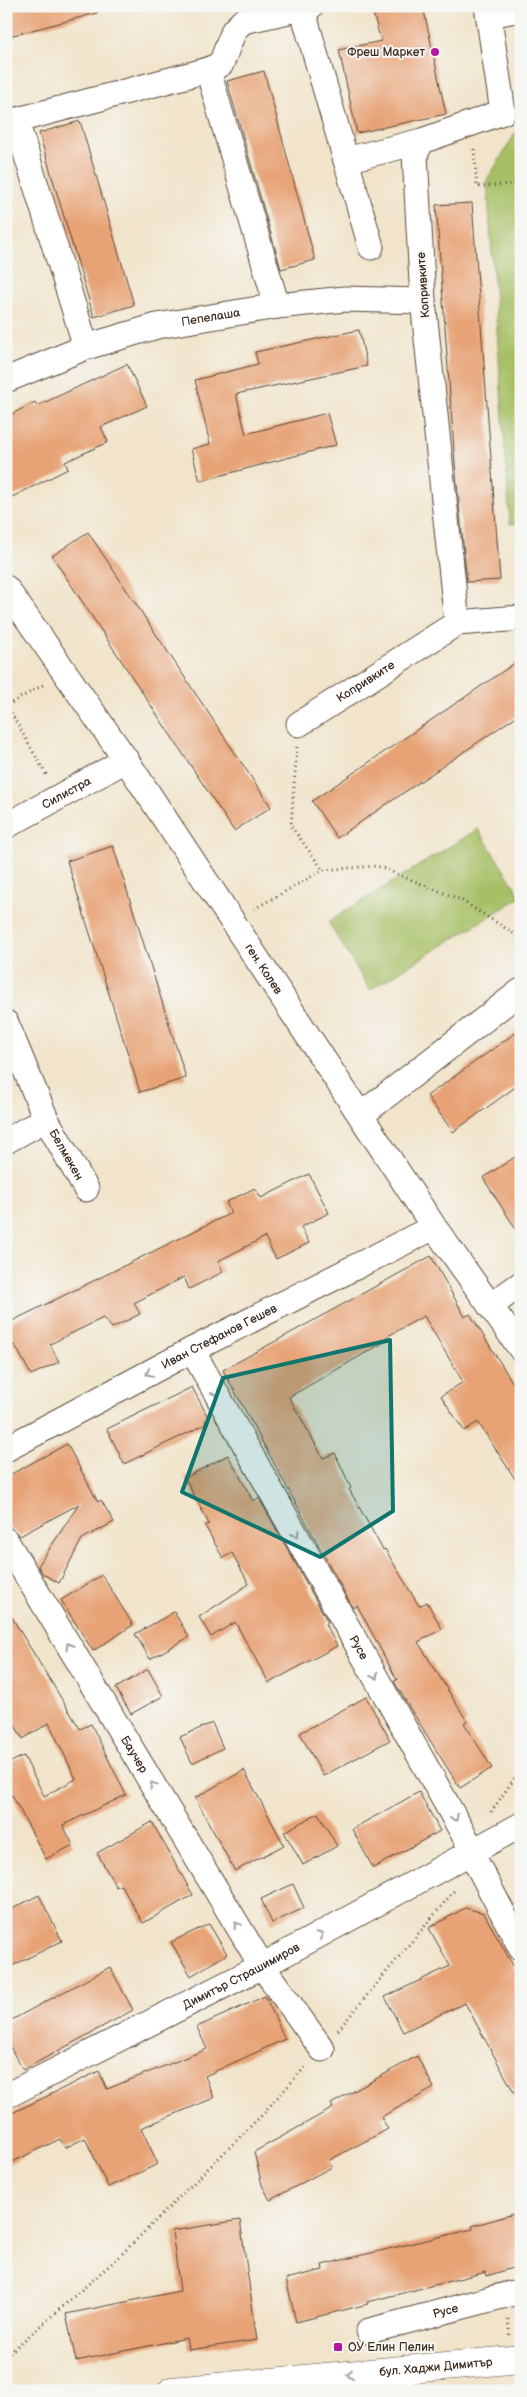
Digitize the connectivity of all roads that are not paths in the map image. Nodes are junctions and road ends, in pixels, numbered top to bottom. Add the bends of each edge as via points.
1 (307, 7) edge
2 (521, 10) edge
3 (488, 11) edge
4 (208, 70) junction
5 (11, 122) edge
6 (422, 141) junction
7 (346, 160) junction
8 (371, 247) dead end
9 (424, 301) junction
10 (276, 306) junction
11 (86, 347) junction
12 (6, 380) edge
13 (6, 588) edge
14 (521, 618) edge
15 (457, 623) junction
16 (299, 724) road end
17 (126, 760) junction
18 (6, 826) edge
19 (521, 991) edge
20 (6, 1023) edge
21 (361, 1115) junction
22 (46, 1119) junction
23 (6, 1141) edge
24 (86, 1189) dead end
25 (434, 1227) junction
26 (521, 1284) edge
27 (490, 1306) junction
28 (192, 1350) junction
29 (521, 1350) edge
30 (6, 1449) edge
31 (6, 1541) edge
32 (521, 1825) edge
33 (480, 1853) junction
34 (521, 1948) edge
35 (262, 1966) junction
36 (322, 2048) road end
37 (7, 2094) edge
38 (521, 2291) edge
39 (369, 2331) dead end
40 (521, 2359) edge
41 (172, 2391) edge

1 - 4 street via 243,21 234,30 221,64
1 - 7 street
2 - 3 street
3 - 6 street via 503,112
4 - 5 street
4 - 10 street
5 - 11 street
6 - 7 street
6 - 9 street, Копривките via 415,154
7 - 8 street
9 - 10 street, Пепелаша via 345,299
9 - 15 street, Копривките
10 - 11 street, Пепелаша via 157,326
11 - 12 street, Пепелаша
13 - 17 street, ген. Колев
14 - 15 street, Копривките
15 - 16 street, Копривките
17 - 18 street, Силистра
17 - 21 street, ген. Колев
19 - 21 street
20 - 22 street, Белмекен
21 - 25 street, ген. Колев
22 - 23 street, Белмекен
22 - 24 street, Белмекен
25 - 27 street, ген. Колев
25 - 28 street, Иван Стефанов Гешев
26 - 27 street
27 - 29 street, ген. Колев
28 -> 30 street, Иван Стефанов Гешев
28 -> 33 street, Русе
35 -> 31 street, Баучер
32 - 33 street, Димитър Страшимиров
33 - 34 street, Русе
35 -> 33 street, Димитър Страшимиров
35 - 36 street, Баучер
35 - 37 street, Димитър Страшимиров
38 - 39 street, Русе
40 -> 41 main road, бул. Хаджи Димитър

